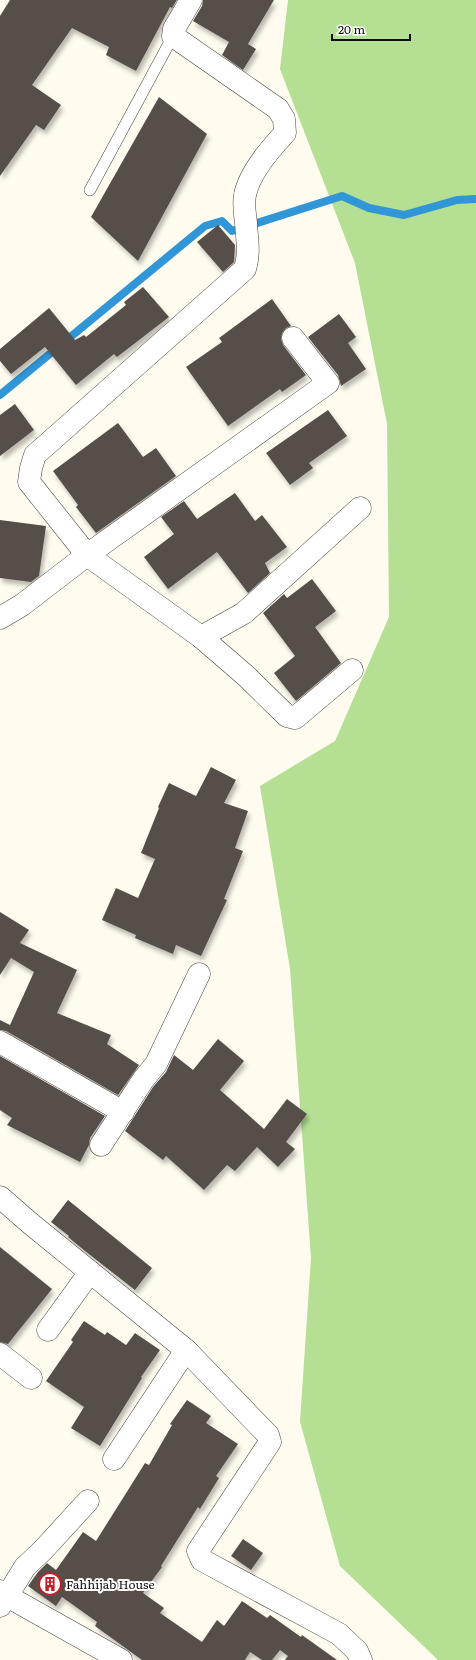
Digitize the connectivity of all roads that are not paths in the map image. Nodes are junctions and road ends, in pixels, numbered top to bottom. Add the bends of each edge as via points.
1 (191, 0) edge
2 (173, 36) junction
3 (90, 190) dead end
4 (293, 338) dead end
5 (360, 508) dead end
6 (87, 555) junction
7 (0, 618) edge
8 (201, 637) junction
9 (352, 670) dead end
10 (199, 974) dead end
11 (0, 1042) edge
12 (123, 1112) junction
13 (101, 1144) dead end
14 (0, 1197) edge
15 (90, 1272) junction
16 (48, 1330) dead end
17 (186, 1350) junction
18 (0, 1354) edge
19 (31, 1378) dead end
20 (114, 1459) dead end
21 (88, 1501) dead end
22 (2, 1598) edge
23 (121, 1660) edge
24 (360, 1660) edge

1 - 2 street via 174,29
2 - 3 lane
2 - 6 street via 278,109 284,119 285,133 269,149 254,172 245,194 249,246 246,269 35,455 30,482
4 - 6 street via 328,383
5 - 8 street via 244,614
6 - 7 street via 22,605
6 - 8 street
8 - 9 street via 291,718 295,718
10 - 12 street via 156,1064
11 - 12 street
12 - 13 street
14 - 15 street
15 - 16 street
15 - 17 street
17 - 20 street
17 - 24 street via 270,1439 198,1551 199,1557 339,1634 357,1651
18 - 19 street
21 - 22 street via 25,1567
22 - 23 street

